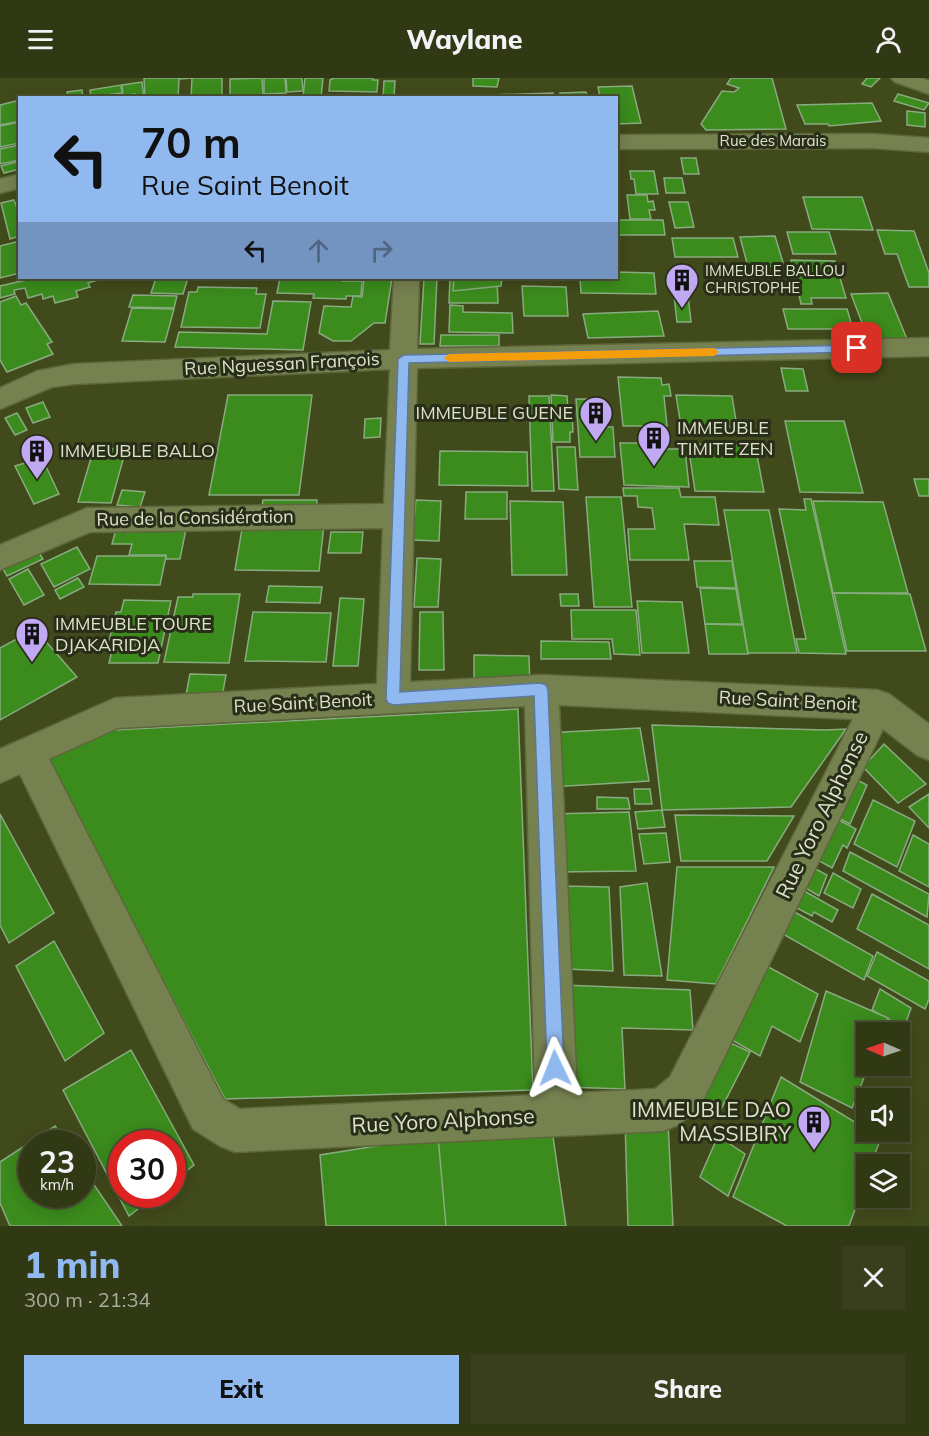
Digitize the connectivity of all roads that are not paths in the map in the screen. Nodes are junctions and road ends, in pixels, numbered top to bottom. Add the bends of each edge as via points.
1 (902, 78) edge
2 (929, 88) edge
3 (618, 142) edge
4 (929, 145) edge
5 (18, 182) edge
6 (0, 186) edge
7 (406, 279) edge
8 (929, 347) edge
9 (404, 359) junction
10 (0, 399) edge
11 (399, 516) junction
12 (0, 558) edge
13 (541, 690) junction
14 (393, 699) junction
15 (877, 705) junction
16 (929, 744) edge
17 (13, 760) edge
18 (557, 1115) junction

1 - 2 street
3 - 4 street, Rue des Marais via 872,141
5 - 6 street
7 - 9 street
8 - 9 street, Rue Nguessan François
9 - 10 street, Rue Nguessan François via 74,374 47,378
9 - 11 street
11 - 12 street, Rue de la Considération via 87,520
11 - 14 street
13 - 14 street, Rue Saint Benoit
13 - 15 street, Rue Saint Benoit
13 - 18 street
14 - 17 street, Rue Saint Benoit via 115,713
15 - 16 street, Rue Saint Benoit
15 - 18 street, Rue Yoro Alphonse via 685,1092 663,1110
17 - 18 street, Rue Yoro Alphonse via 208,1114 235,1131

